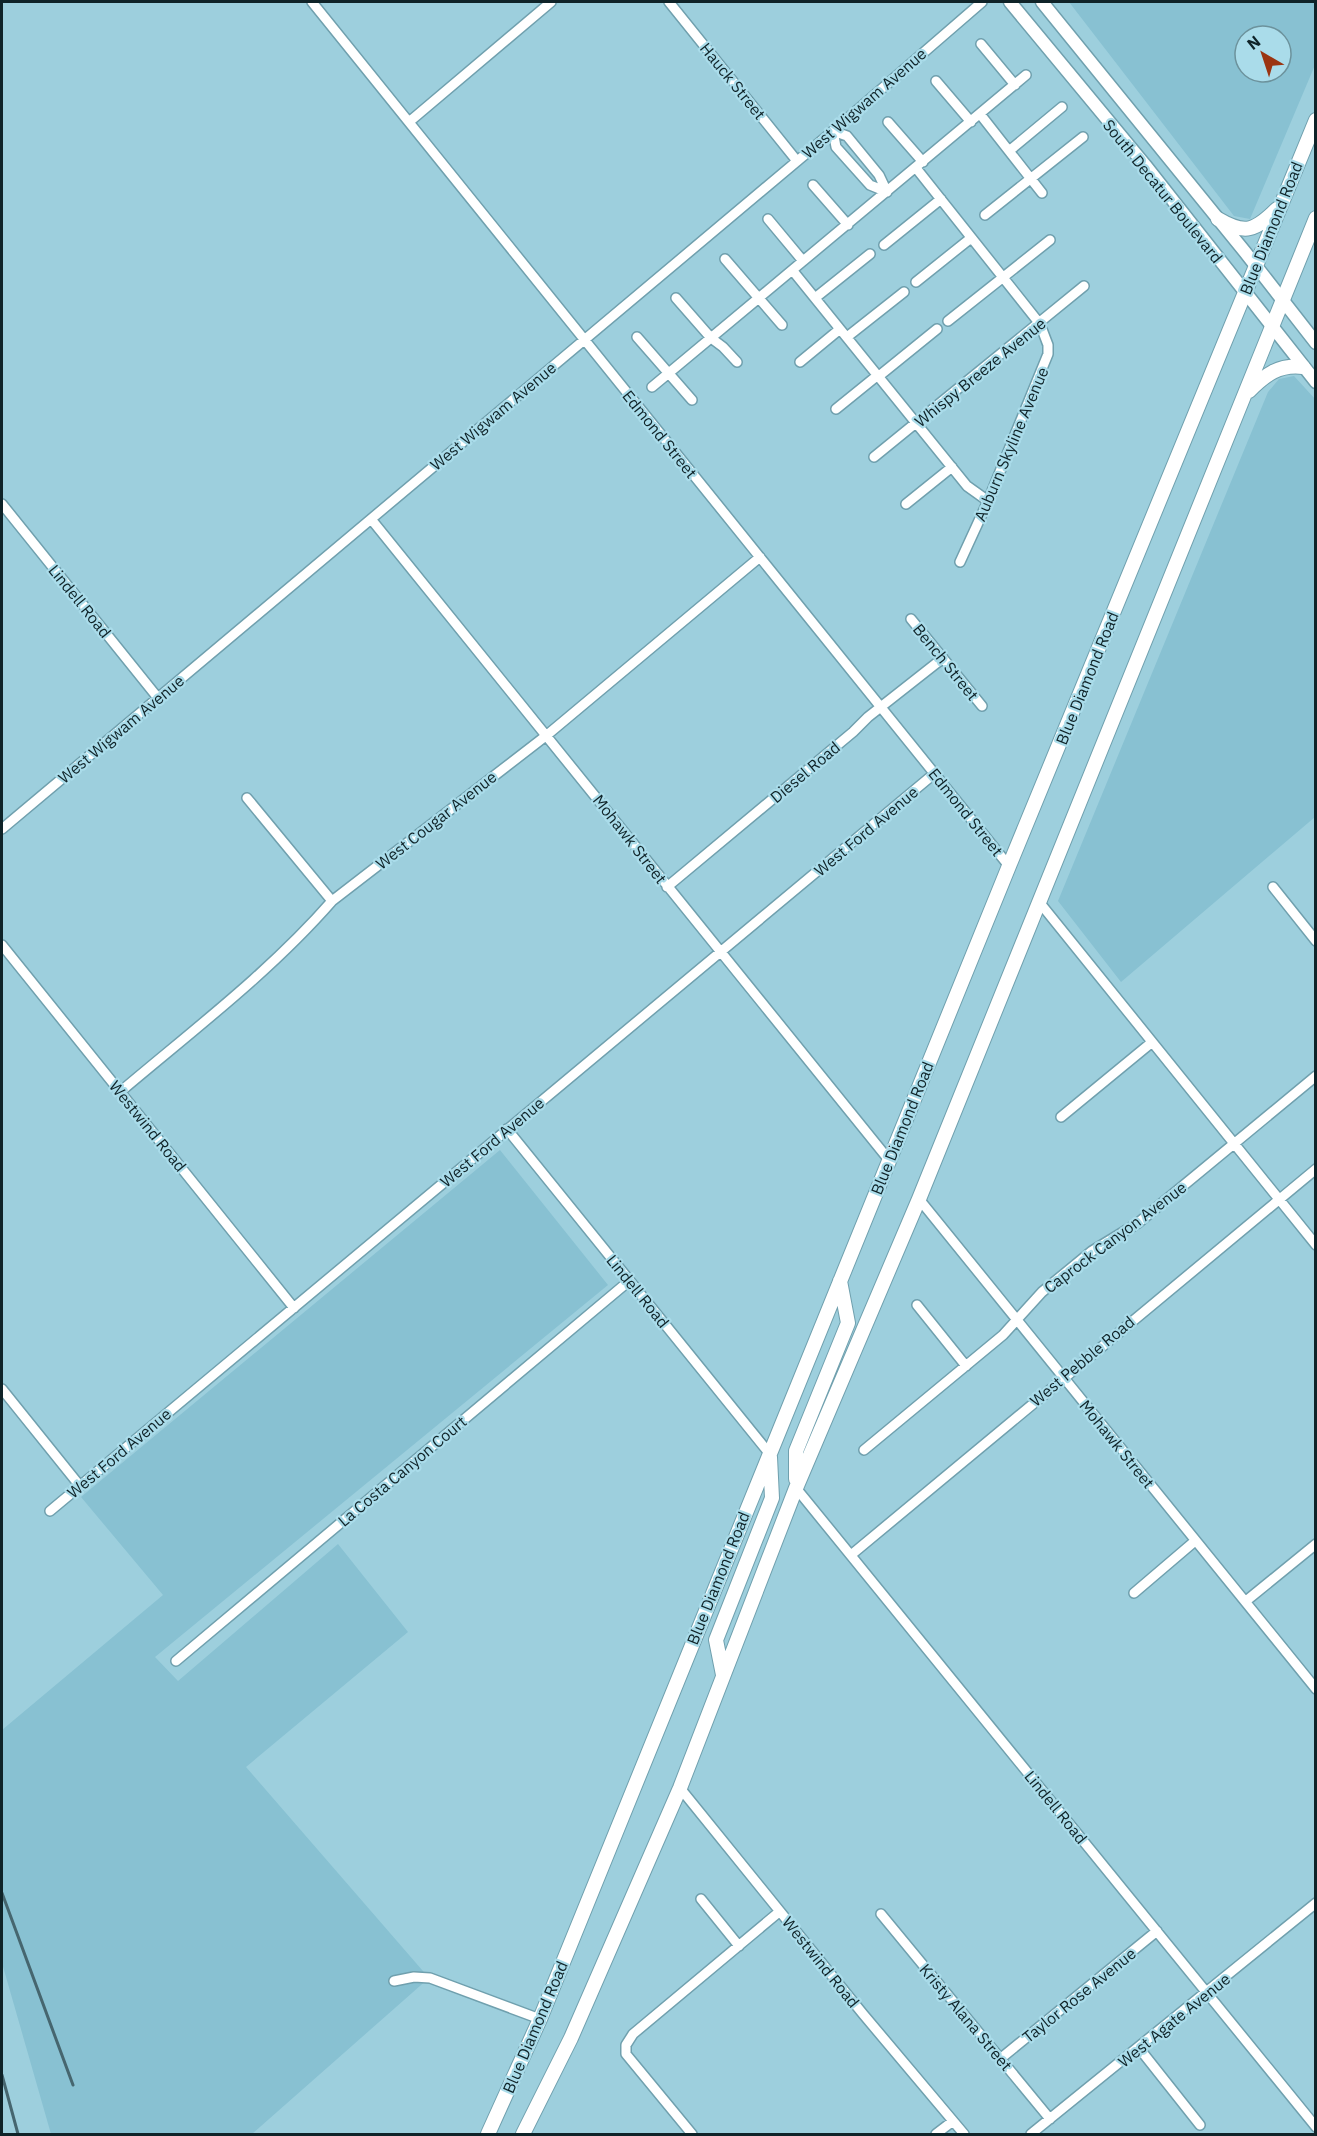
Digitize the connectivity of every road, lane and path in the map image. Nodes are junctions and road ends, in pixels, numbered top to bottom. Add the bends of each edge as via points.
1 (312, 2) edge
2 (551, 2) edge
3 (669, 2) edge
4 (982, 2) edge
5 (1010, 2) edge
6 (1042, 2) edge
7 (981, 44) dead end
8 (1026, 75) dead end
9 (936, 81) dead end
10 (1015, 85) junction
11 (1062, 107) dead end
12 (980, 114) junction
13 (1316, 120) edge
14 (409, 122) junction
15 (888, 122) dead end
16 (971, 122) junction
17 (833, 131) junction
18 (1083, 136) dead end
19 (1009, 151) junction
20 (797, 161) junction
21 (919, 165) junction
22 (1030, 178) junction
23 (813, 185) dead end
24 (886, 192) junction
25 (1042, 193) dead end
26 (941, 200) junction
27 (1281, 206) junction
28 (985, 215) dead end
29 (1316, 218) edge
30 (768, 219) dead end
31 (1218, 219) junction
32 (848, 225) junction
33 (971, 238) junction
34 (1050, 240) dead end
35 (884, 245) dead end
36 (870, 254) dead end
37 (724, 259) dead end
38 (803, 261) junction
39 (1256, 266) junction
40 (793, 271) junction
41 (1003, 277) junction
42 (916, 282) dead end
43 (1084, 286) dead end
44 (904, 292) dead end
45 (1245, 293) junction
46 (676, 298) dead end
47 (815, 298) junction
48 (758, 299) junction
49 (1282, 301) junction
50 (948, 321) dead end
51 (1040, 324) junction
52 (782, 325) dead end
53 (1272, 327) junction
54 (840, 329) junction
55 (937, 329) dead end
56 (637, 337) dead end
57 (847, 337) junction
58 (711, 339) junction
59 (584, 340) junction
60 (1316, 343) edge
61 (737, 362) dead end
62 (800, 362) dead end
63 (1303, 367) junction
64 (669, 373) junction
65 (878, 375) junction
66 (1316, 382) edge
67 (652, 387) dead end
68 (1245, 394) junction
69 (692, 400) dead end
70 (836, 409) dead end
71 (917, 422) junction
72 (874, 457) dead end
73 (952, 467) junction
74 (988, 501) junction
75 (2, 504) edge
76 (906, 504) dead end
77 (371, 519) junction
78 (760, 557) junction
79 (960, 562) dead end
80 (911, 619) dead end
81 (943, 658) junction
82 (158, 698) junction
83 (982, 706) dead end
84 (881, 707) junction
85 (547, 735) junction
86 (935, 773) junction
87 (246, 798) dead end
88 (2, 829) edge
89 (1009, 866) junction
90 (667, 886) junction
91 (1273, 887) dead end
92 (332, 901) junction
93 (1040, 903) junction
94 (1316, 941) edge
95 (2, 945) edge
96 (721, 951) junction
97 (1151, 1043) junction
98 (1316, 1076) edge
99 (120, 1092) junction
100 (1060, 1117) dead end
101 (507, 1129) junction
102 (1233, 1144) junction
103 (889, 1160) junction
104 (1316, 1169) edge
105 (919, 1199) junction
106 (1279, 1200) junction
107 (1316, 1245) edge
108 (840, 1280) junction
109 (629, 1281) junction
110 (917, 1305) dead end
111 (294, 1308) junction
112 (1017, 1320) junction
113 (966, 1366) junction
114 (1063, 1377) junction
115 (2, 1389) edge
116 (864, 1450) dead end
117 (769, 1453) junction
118 (80, 1486) junction
119 (796, 1488) junction
120 (50, 1510) dead end
121 (1196, 1541) junction
122 (1316, 1544) edge
123 (850, 1555) junction
124 (1134, 1593) dead end
125 (1246, 1601) junction
126 (176, 1661) dead end
127 (723, 1675) junction
128 (1316, 1689) edge
129 (680, 1788) junction
130 (701, 1899) dead end
131 (1316, 1903) edge
132 (779, 1912) junction
133 (881, 1914) dead end
134 (1157, 1931) junction
135 (740, 1946) junction
136 (394, 1981) dead end
137 (1208, 1993) junction
138 (540, 2019) junction
139 (1138, 2048) junction
140 (1000, 2059) junction
141 (1050, 2119) junction
142 (953, 2121) junction
143 (1200, 2125) dead end
144 (1316, 2127) edge
145 (488, 2134) edge
146 (524, 2134) edge
147 (692, 2134) edge
148 (936, 2134) edge
149 (964, 2134) edge
150 (1031, 2134) edge

1 - 14 street, Edmond Street
2 - 14 street
3 - 20 street, Hauck Street
4 - 17 street, West Wigwam Avenue
5 - 45 main road, South Decatur Boulevard
6 - 31 main road, South Decatur Boulevard
7 - 10 street
8 - 10 street
9 - 16 street
10 - 12 street
11 - 19 street
12 - 16 street
12 - 19 street
13 - 27 highway, Blue Diamond Road
14 - 59 street, Edmond Street
15 - 21 street
16 - 21 street
17 - 20 street, West Wigwam Avenue
17 - 24 street via 847,136 879,175
17 - 24 street via 836,147 870,185
18 - 22 street
19 - 22 street
20 - 59 street, West Wigwam Avenue
21 - 24 street
21 - 26 street
22 - 25 street
22 - 28 street
23 - 32 street
24 - 32 street
26 - 33 street
26 - 35 street
27 - 31 highway via 1264,222 1246,230
27 - 39 highway, Blue Diamond Road
29 - 49 highway, Blue Diamond Road
30 - 38 street
31 - 39 main road, South Decatur Boulevard
32 - 38 street
33 - 41 street
33 - 42 street
34 - 41 street
36 - 47 street
37 - 48 street
38 - 40 street
39 - 45 highway, Blue Diamond Road
39 - 49 main road, South Decatur Boulevard
40 - 47 street
40 - 48 street
41 - 50 street
41 - 51 street
43 - 51 street, Whispy Breeze Avenue
44 - 57 street
45 - 53 main road, South Decatur Boulevard
45 - 89 highway, Blue Diamond Road
46 - 58 street
47 - 54 street
48 - 52 street
48 - 58 street
49 - 53 highway, Blue Diamond Road
49 - 60 main road, South Decatur Boulevard
51 - 71 street, Whispy Breeze Avenue
51 - 74 street, Auburn Skyline Avenue via 1048,354
53 - 63 main road, South Decatur Boulevard
53 - 68 highway, Blue Diamond Road
54 - 57 street
54 - 62 street
55 - 65 street
56 - 64 street
57 - 65 street
58 - 61 street
58 - 64 street
59 - 77 street, West Wigwam Avenue
59 - 78 street, Edmond Street
63 - 66 main road, South Decatur Boulevard
63 - 68 highway via 1291,365 1273,371
64 - 67 street
64 - 69 street
65 - 70 street
65 - 71 street
68 - 93 highway, Blue Diamond Road
71 - 72 street, Whispy Breeze Avenue
71 - 73 street
73 - 74 street via 967,486
73 - 76 street
74 - 79 street, Auburn Skyline Avenue
75 - 82 street, Lindell Road
77 - 82 street, West Wigwam Avenue
77 - 85 street, Mohawk Street
78 - 84 street, Edmond Street
78 - 85 street, West Cougar Avenue
80 - 81 street, Bench Street
81 - 83 street, Bench Street
81 - 84 street, Diesel Road
82 - 88 street, West Wigwam Avenue
84 - 86 street, Edmond Street
84 - 90 street, Diesel Road
85 - 90 street, Mohawk Street
85 - 92 street, West Cougar Avenue
86 - 89 street, Edmond Street
86 - 96 street, West Ford Avenue
87 - 92 street
89 - 103 highway, Blue Diamond Road
90 - 96 street, Mohawk Street
91 - 94 street
92 - 99 street, West Cougar Avenue via 299,937
93 - 97 street
93 - 105 highway, Blue Diamond Road
95 - 99 street, Westwind Road
96 - 101 street, West Ford Avenue
96 - 103 street, Mohawk Street
97 - 100 street
97 - 102 street
98 - 102 street, Caprock Canyon Avenue
99 - 111 street, Westwind Road
101 - 109 street, Lindell Road
101 - 111 street, West Ford Avenue
102 - 106 street
102 - 112 street, Caprock Canyon Avenue via 1137,1223 1092,1251 1042,1292
103 - 108 highway, Blue Diamond Road
104 - 106 street, West Pebble Road
105 - 112 street, Mohawk Street
105 - 119 highway, Blue Diamond Road
106 - 107 street
106 - 114 street, West Pebble Road
108 - 117 highway, Blue Diamond Road
108 - 119 highway via 848,1323 796,1451
109 - 117 street, Lindell Road
109 - 126 street, La Costa Canyon Court
110 - 113 street
111 - 118 street, West Ford Avenue
112 - 113 street, Caprock Canyon Avenue
112 - 114 street, Mohawk Street
113 - 116 street, Caprock Canyon Avenue
114 - 121 street, Mohawk Street
114 - 123 street, West Pebble Road
115 - 118 street
117 - 127 highway via 772,1498 717,1640
117 - 138 highway, Blue Diamond Road
118 - 120 street, West Ford Avenue
119 - 123 street, Lindell Road
119 - 127 highway, Blue Diamond Road
121 - 124 street
121 - 125 street, Mohawk Street
122 - 125 street
123 - 134 street, Lindell Road
125 - 128 street, Mohawk Street
127 - 129 highway, Blue Diamond Road
129 - 132 street, Westwind Road
129 - 146 highway, Blue Diamond Road via 571,2038
130 - 135 street
131 - 137 street, West Agate Avenue
132 - 135 street
132 - 142 street, Westwind Road
133 - 140 street, Kristy Alana Street
134 - 137 street, Lindell Road
134 - 140 street, Taylor Rose Avenue
135 - 147 street via 633,2034 626,2045 626,2054
136 - 138 street via 430,1978
137 - 139 street, West Agate Avenue
137 - 144 street, Lindell Road
138 - 145 highway, Blue Diamond Road
139 - 141 street, West Agate Avenue
139 - 143 street
140 - 141 street, Kristy Alana Street
141 - 150 street, West Agate Avenue
142 - 148 street
142 - 149 street, Westwind Road

